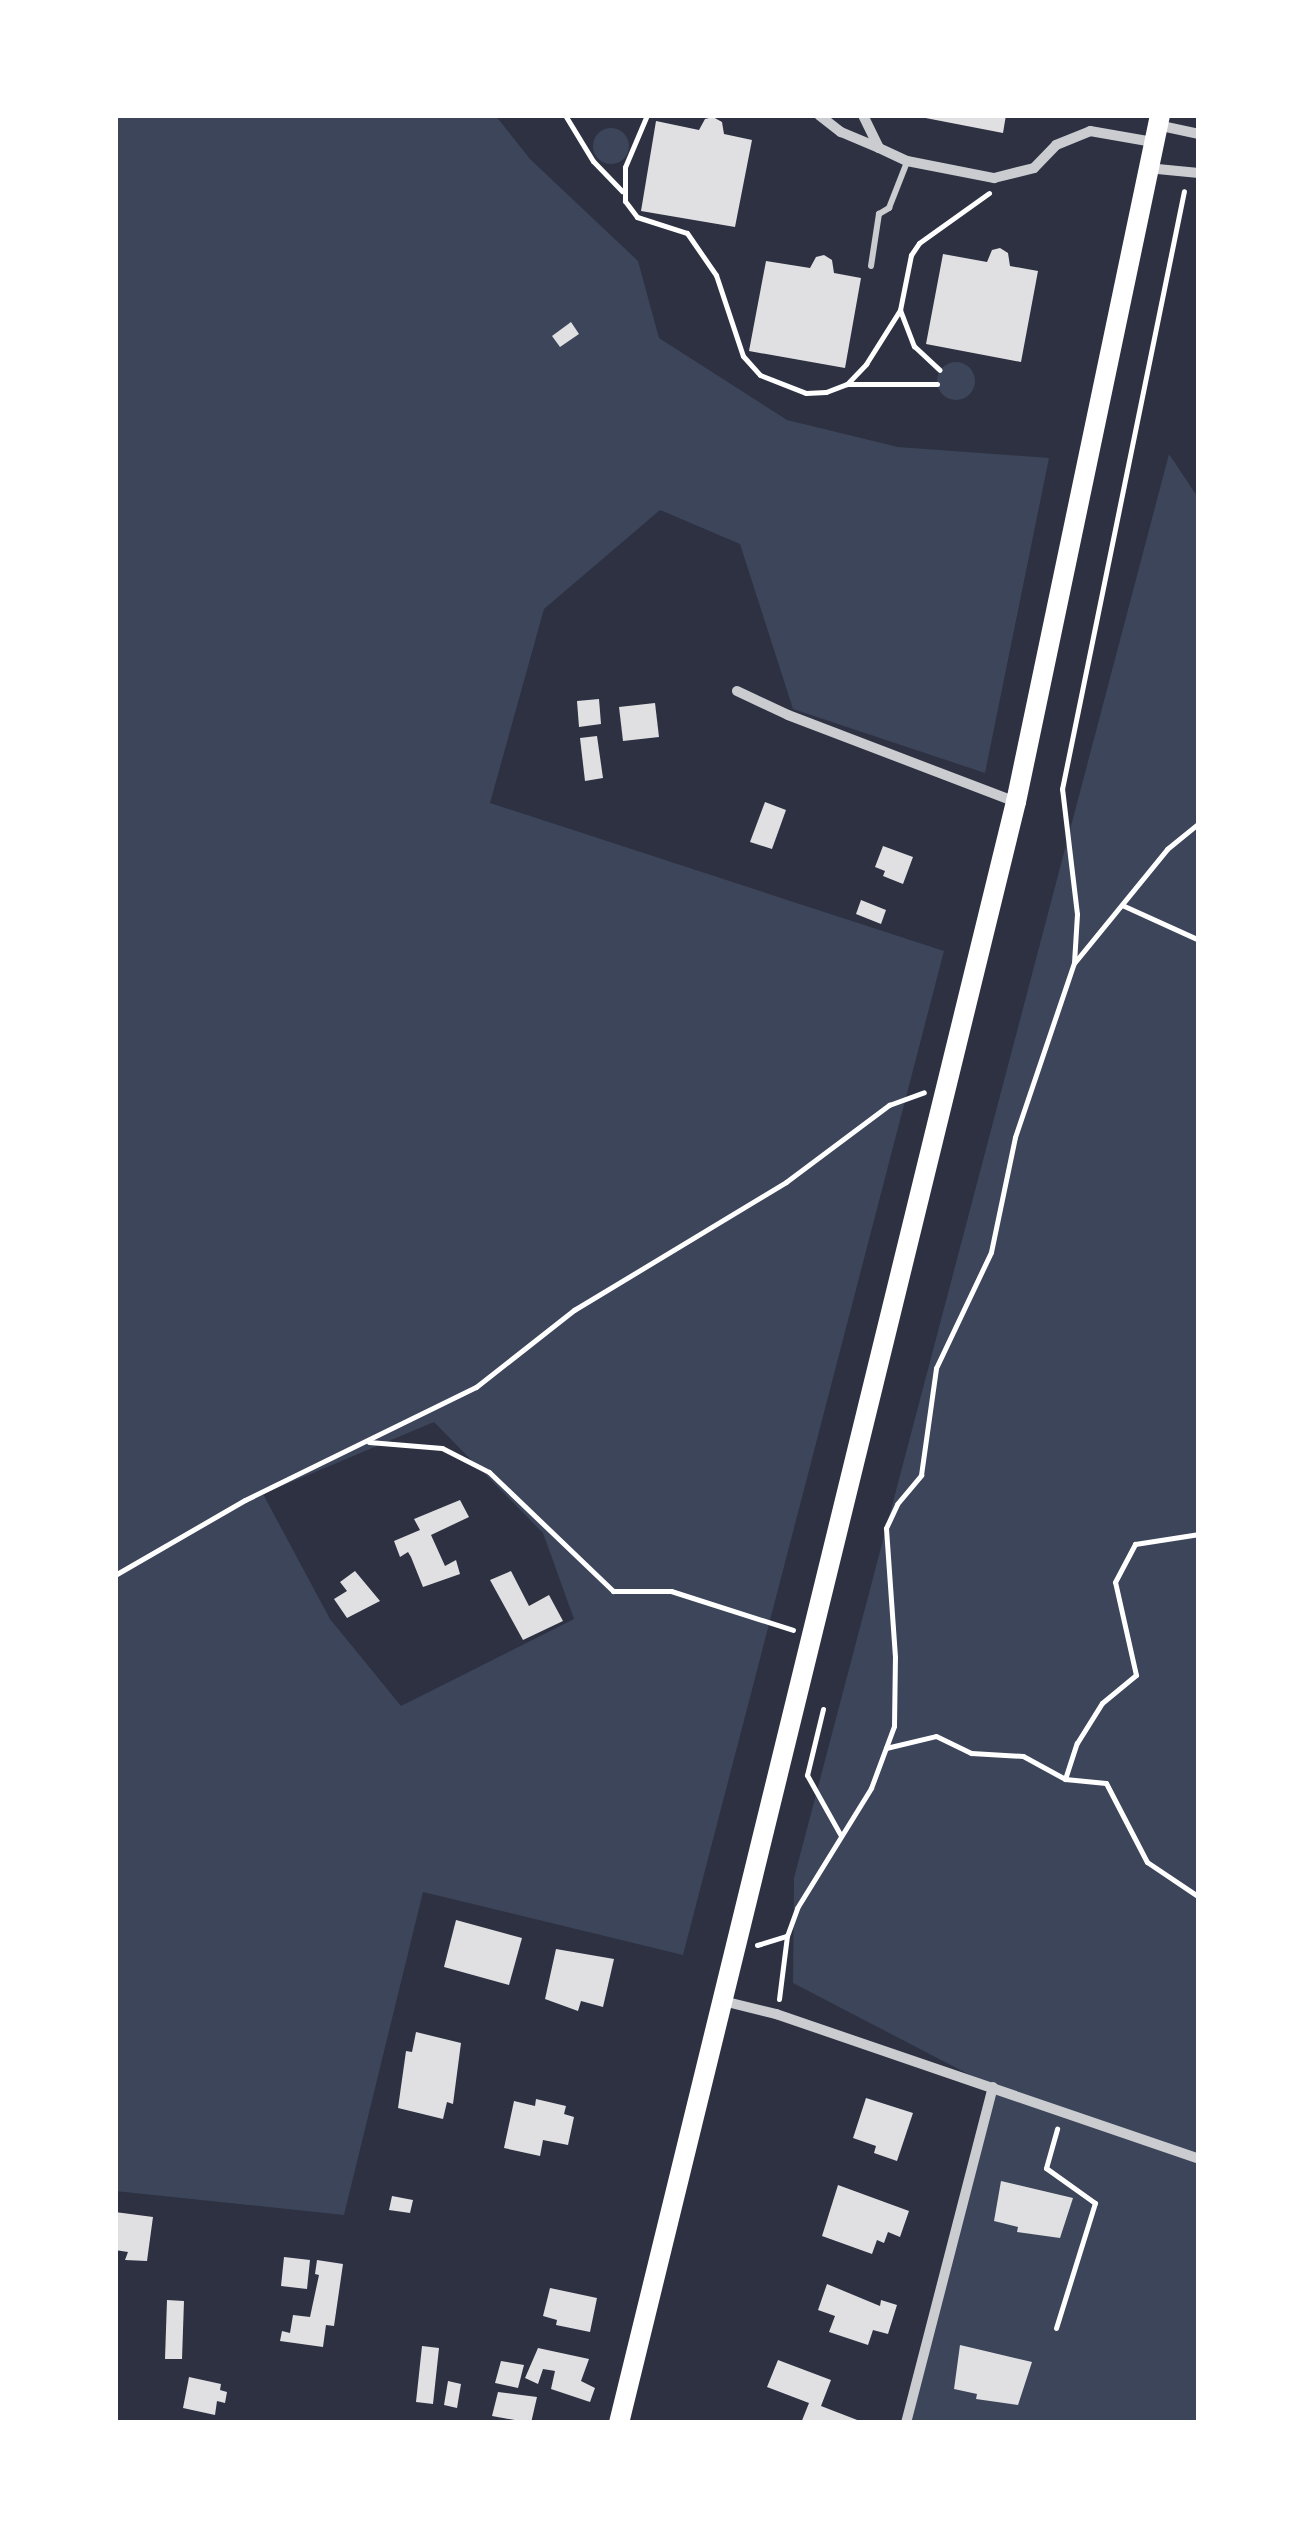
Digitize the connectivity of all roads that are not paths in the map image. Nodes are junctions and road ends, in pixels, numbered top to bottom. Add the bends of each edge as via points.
1 (819, 115) edge
2 (863, 115) edge
3 (1157, 127) edge
4 (1199, 134) edge
5 (879, 148) junction
6 (908, 160) junction
7 (1146, 168) junction
8 (1199, 173) edge
9 (870, 266) dead end
10 (737, 690) dead end
11 (1016, 802) junction
12 (723, 2001) junction
13 (993, 2087) junction
14 (1199, 2159) edge
15 (619, 2423) edge
16 (906, 2423) edge

1 - 5 street
2 - 5 street
3 - 4 street
3 - 6 street via 1090,131 1056,145 1034,168 994,178
3 - 7 main road
5 - 6 street
6 - 9 lane via 889,208 880,214
7 - 8 street
7 - 11 main road
10 - 11 street
11 - 12 main road
12 - 13 street
12 - 15 main road
13 - 14 street
13 - 16 street

